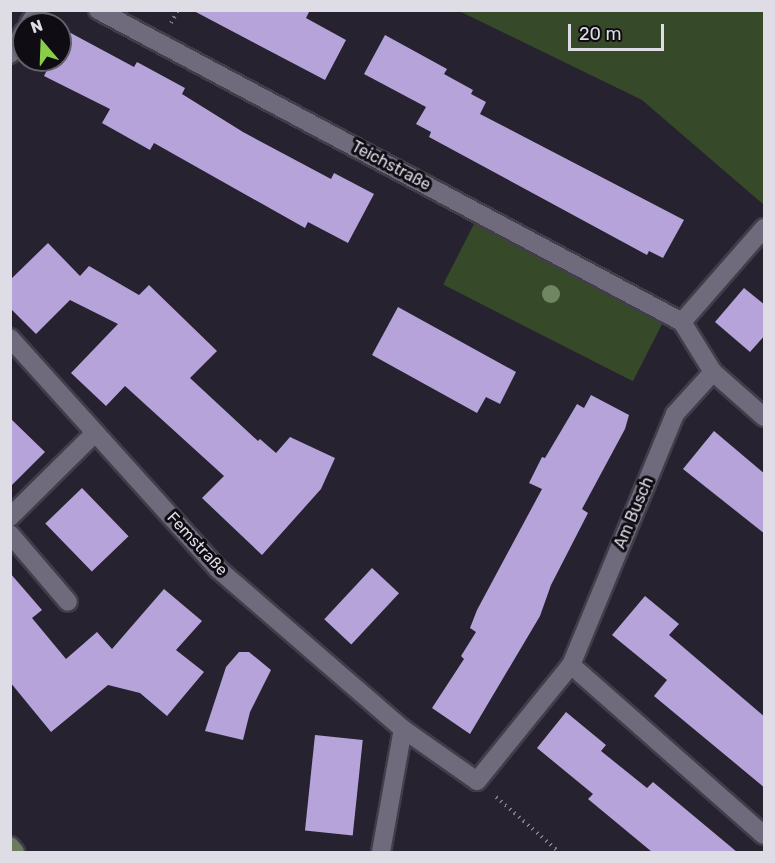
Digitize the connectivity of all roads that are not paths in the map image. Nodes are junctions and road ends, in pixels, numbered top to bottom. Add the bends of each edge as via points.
1 (98, 10) edge
2 (765, 228) edge
3 (682, 322) junction
4 (10, 338) edge
5 (713, 372) junction
6 (765, 417) edge
7 (95, 433) junction
8 (10, 518) edge
9 (10, 534) edge
10 (68, 602) dead end
11 (571, 665) junction
12 (403, 729) junction
13 (477, 781) joint
14 (765, 835) edge
15 (10, 846) edge
16 (15, 852) edge
17 (381, 852) edge

1 - 3 street, Teichstraße
2 - 3 street
3 - 5 street
4 - 7 street, Femstraße
5 - 6 street
5 - 11 street, Am Busch via 675,414
7 - 8 street
7 - 12 street, Femstraße via 218,569
9 - 10 street
11 - 13 street, Am Busch
11 - 14 street
12 - 13 street, Femstraße
12 - 17 street
15 - 16 main road

